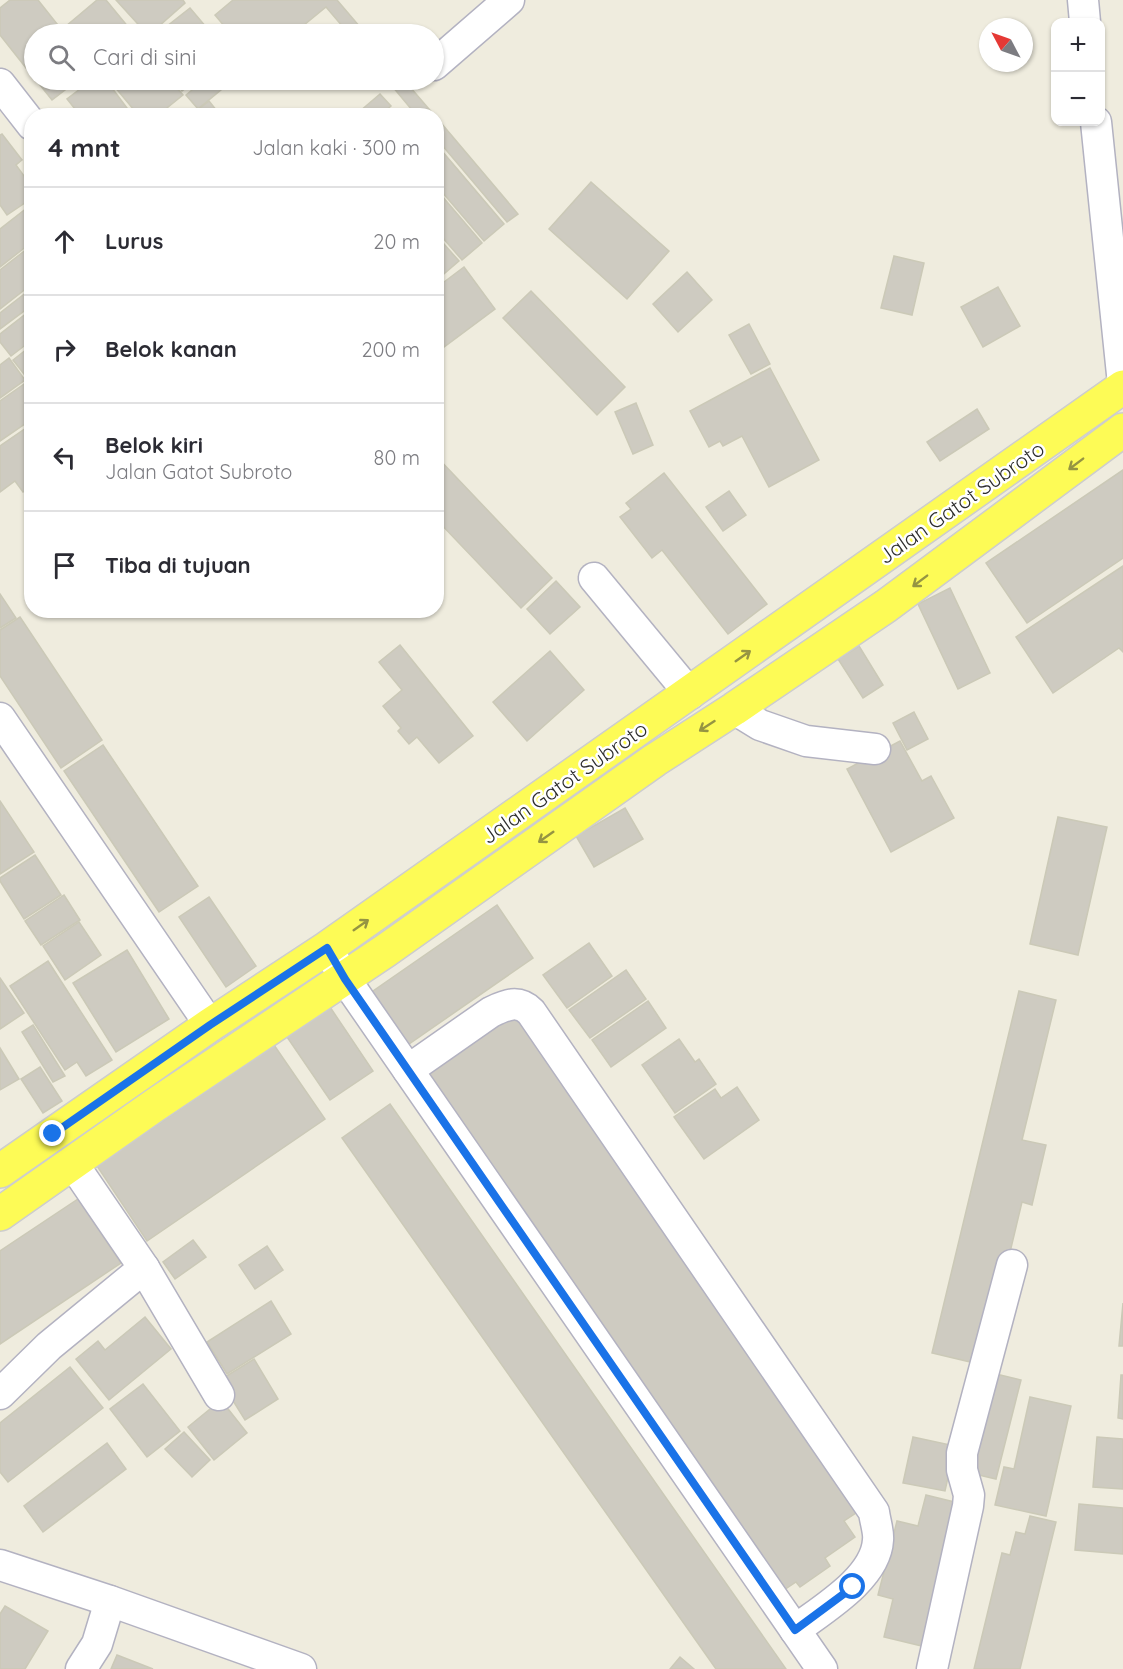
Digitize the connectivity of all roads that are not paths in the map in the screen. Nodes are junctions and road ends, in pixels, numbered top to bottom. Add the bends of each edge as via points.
1 (509, 0) edge
2 (1083, 0) edge
3 (1085, 18) edge
4 (444, 56) edge
5 (0, 84) edge
6 (24, 115) edge
7 (1096, 126) edge
8 (1123, 385) edge
9 (1123, 429) edge
10 (594, 578) dead end
11 (690, 694) junction
12 (734, 709) junction
13 (0, 718) edge
14 (875, 749) dead end
15 (327, 948) junction
16 (345, 979) junction
17 (210, 1025) junction
18 (408, 1070) junction
19 (73, 1164) junction
20 (0, 1171) edge
21 (0, 1214) edge
22 (1012, 1265) dead end
23 (144, 1268) junction
24 (0, 1394) edge
25 (219, 1395) dead end
26 (0, 1565) edge
27 (110, 1601) junction
28 (795, 1630) junction
29 (81, 1669) edge
30 (301, 1669) edge
31 (822, 1669) edge
32 (932, 1669) edge

1 - 4 street
2 - 3 street
5 - 6 street
7 - 8 street
11 -> 8 main road, Jalan Gatot Subroto
9 -> 12 main road via 886,606
10 - 11 street
15 -> 11 main road, Jalan Gatot Subroto
12 - 14 street via 760,725 806,741
12 -> 16 main road via 655,760
13 - 17 street
15 - 16 street
15 - 17 main road, Jalan Gatot Subroto
16 - 18 street
16 - 19 main road
17 - 20 main road, Jalan Gatot Subroto
18 - 28 street
18 - 28 street via 506,1005 526,1007 545,1032 874,1512 879,1539 874,1558 853,1587
19 - 21 main road
19 - 23 street
22 - 32 street via 962,1453 968,1506
23 - 24 street via 49,1346
23 - 25 street
26 - 27 street
27 - 29 street via 97,1644
27 - 30 street
28 - 31 street

